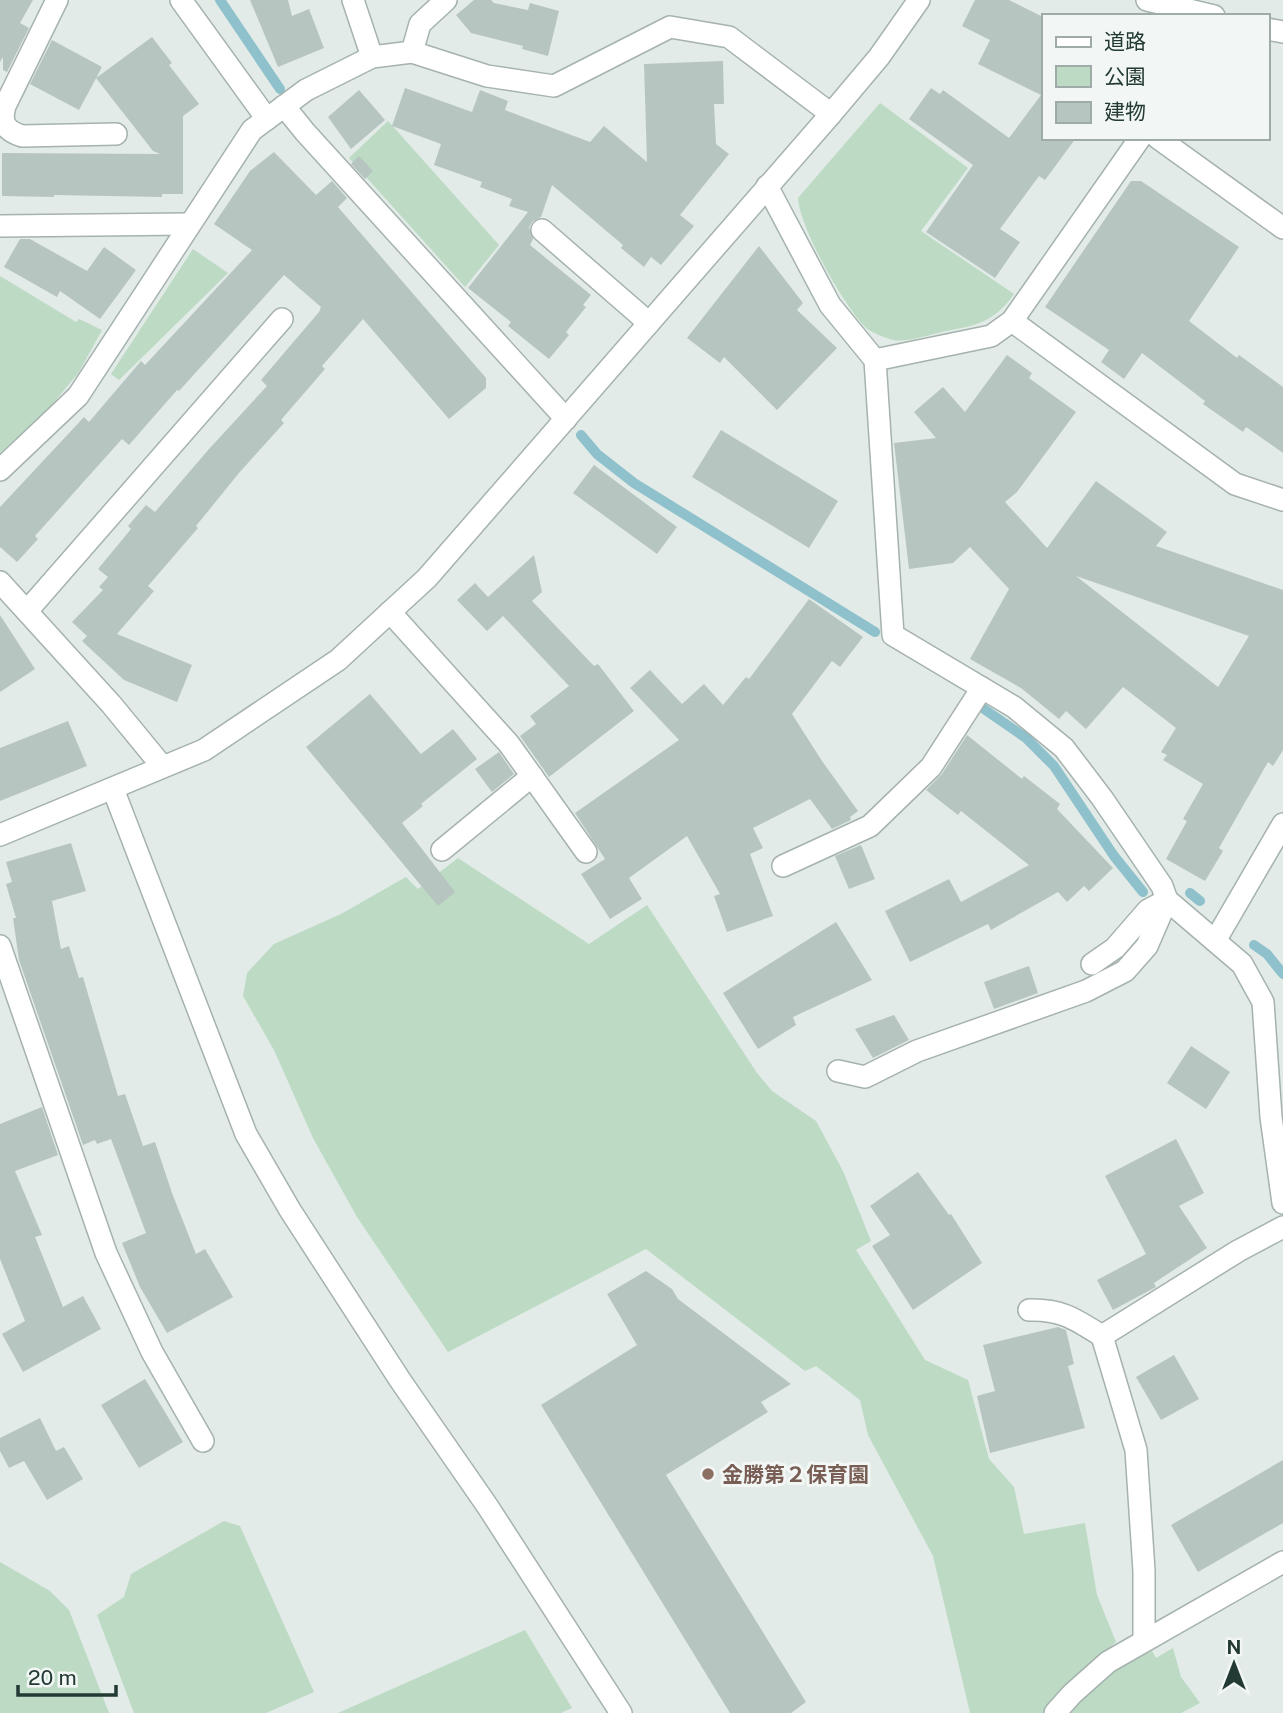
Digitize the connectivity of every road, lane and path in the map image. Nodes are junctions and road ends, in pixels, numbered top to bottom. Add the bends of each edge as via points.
1 (57, 0) edge
2 (181, 0) edge
3 (352, 0) edge
4 (446, 0) edge
5 (919, 0) edge
6 (1147, 0) edge
7 (1186, 13) edge
8 (412, 52) junction
9 (372, 57) junction
10 (276, 112) junction
11 (831, 114) junction
12 (116, 134) dead end
13 (1139, 140) edge
14 (1161, 140) edge
15 (767, 186) junction
16 (189, 224) junction
17 (0, 226) edge
18 (1283, 228) edge
19 (541, 230) dead end
20 (282, 319) dead end
21 (1012, 321) junction
22 (649, 323) junction
23 (874, 360) junction
24 (566, 419) junction
25 (0, 470) edge
26 (1283, 500) edge
27 (0, 582) edge
28 (27, 611) junction
29 (390, 612) junction
30 (982, 688) junction
31 (162, 766) junction
32 (532, 776) junction
33 (113, 789) junction
34 (1283, 824) edge
35 (0, 835) edge
36 (442, 850) dead end
37 (586, 852) dead end
38 (783, 866) dead end
39 (1167, 900) junction
40 (1215, 941) junction
41 (0, 946) edge
42 (1092, 964) dead end
43 (838, 1071) dead end
44 (1283, 1203) edge
45 (1283, 1227) edge
46 (1028, 1310) dead end
47 (1102, 1336) junction
48 (203, 1441) dead end
49 (1283, 1562) edge
50 (1144, 1640) junction
51 (621, 1713) edge
52 (1055, 1713) edge

1 - 12 street via 5,106 5,126 22,136
2 - 10 street
3 - 9 street
4 - 8 street via 420,24
5 - 11 street
6 - 7 street
8 - 9 street
8 - 11 street via 487,76 554,86 670,27 729,37
9 - 10 street via 306,90
10 - 16 street via 252,130
10 - 24 street via 305,132
11 - 15 street
13 - 21 street
14 - 18 street
15 - 22 street
15 - 23 street via 830,305
16 - 17 street
16 - 25 street via 78,396
19 - 22 street
20 - 28 street
21 - 23 street via 991,336
21 - 26 street via 1235,484
22 - 24 street
23 - 30 street via 893,635
24 - 29 street via 427,578
27 - 28 street
28 - 31 street
29 - 31 street via 327,668 204,750
29 - 32 street via 509,744
30 - 38 street via 931,767 870,826
30 - 39 street via 1014,707 1064,748 1102,797
31 - 33 street
32 - 36 street
32 - 37 street
33 - 35 street
33 - 51 street via 246,1134 385,1357
34 - 40 street
39 - 40 street
39 - 42 street via 1148,909 1115,948
39 - 43 street via 1147,946 1125,971 1086,991 917,1051 865,1077
40 - 44 street via 1242,964 1263,1002
41 - 48 street via 106,1253 152,1352
45 - 47 street
46 - 47 street via 1067,1314
47 - 50 street via 1136,1450
49 - 50 street
50 - 52 street via 1108,1662

